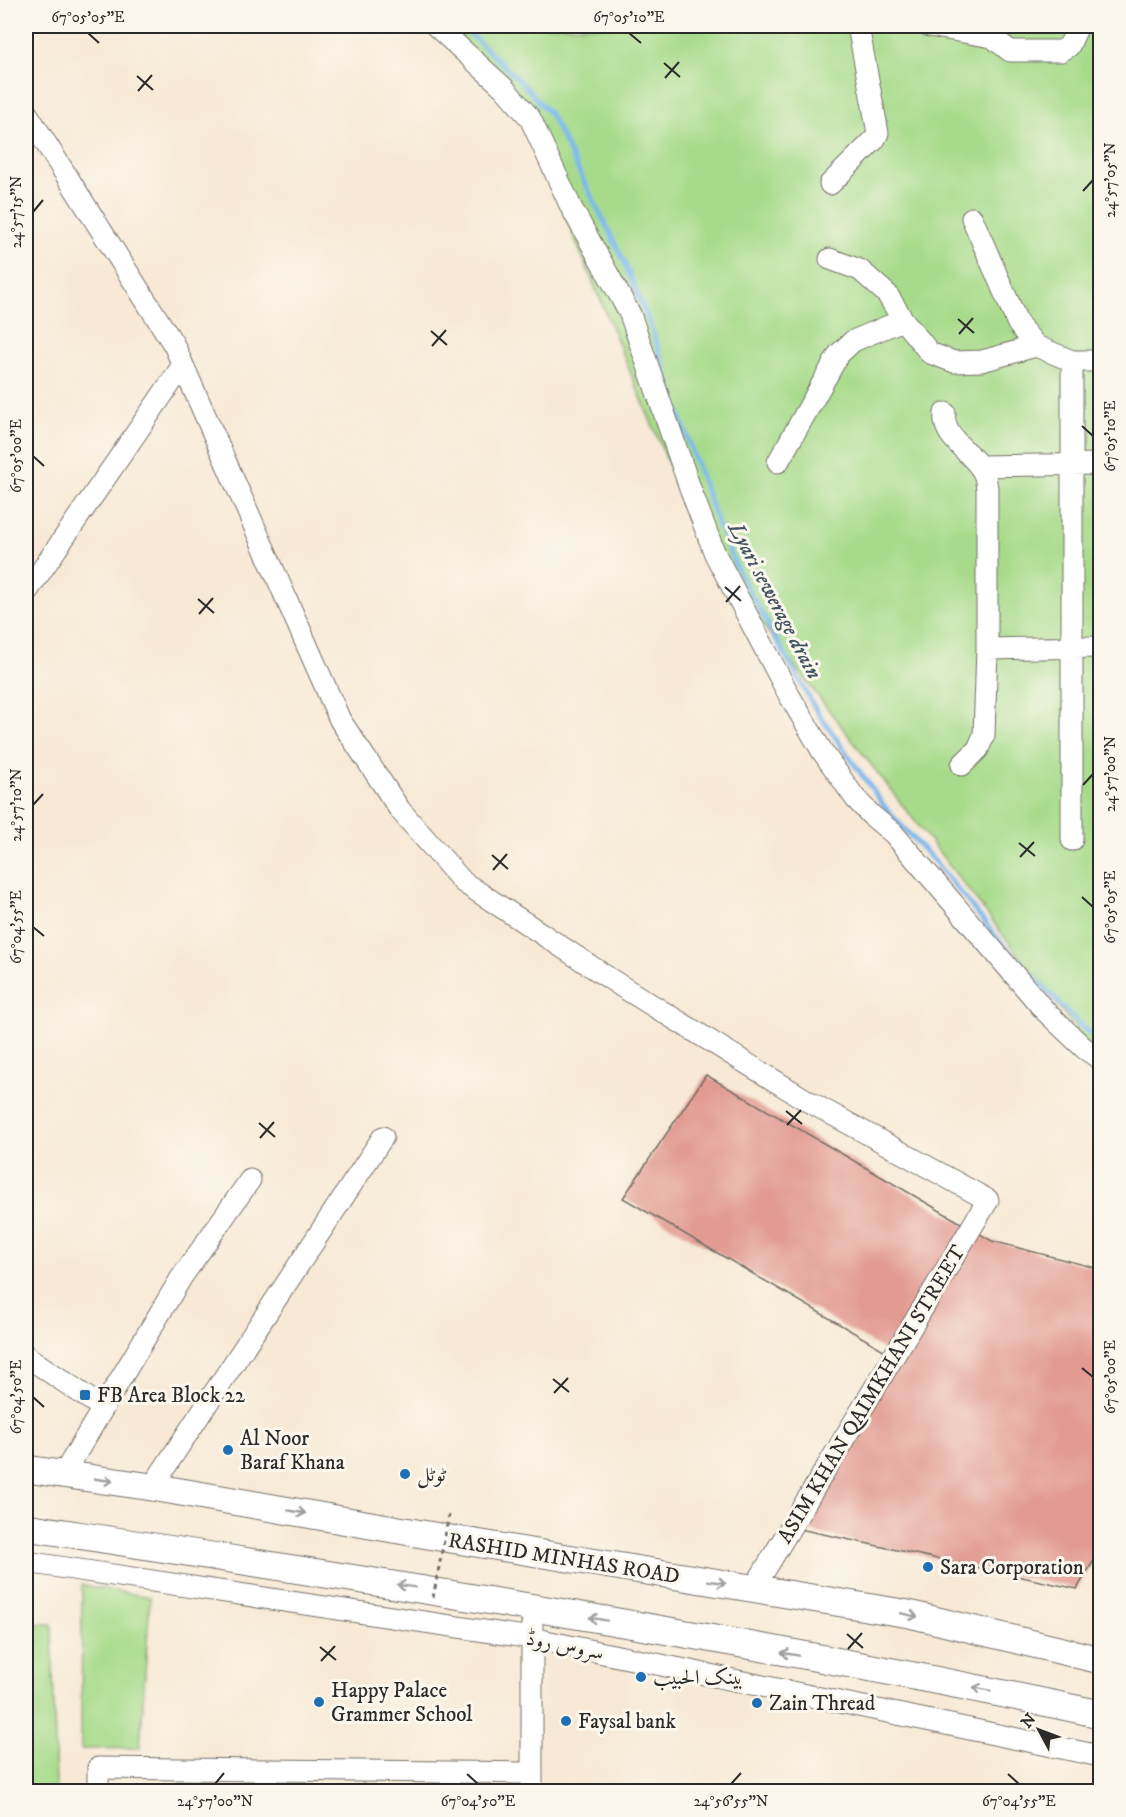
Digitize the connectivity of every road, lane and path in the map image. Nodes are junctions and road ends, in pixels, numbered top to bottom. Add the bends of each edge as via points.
1 (435, 26) edge
2 (858, 26) edge
3 (929, 26) edge
4 (1078, 26) edge
5 (1002, 36) edge
6 (26, 112) edge
7 (830, 184) dead end
8 (972, 218) dead end
9 (830, 260) dead end
10 (903, 320) junction
11 (1036, 346) junction
12 (1072, 361) junction
13 (1101, 362) edge
14 (183, 366) junction
15 (945, 413) dead end
16 (778, 462) dead end
17 (1073, 464) junction
18 (1101, 464) edge
19 (979, 466) junction
20 (26, 592) edge
21 (1101, 647) edge
22 (1072, 648) junction
23 (987, 649) junction
24 (962, 765) dead end
25 (1072, 840) dead end
26 (1101, 1059) edge
27 (383, 1137) dead end
28 (250, 1180) dead end
29 (26, 1356) edge
30 (103, 1408) junction
31 (26, 1469) edge
32 (63, 1475) junction
33 (152, 1487) junction
34 (449, 1515) dead end
35 (26, 1527) edge
36 (26, 1562) edge
37 (754, 1588) junction
38 (433, 1598) dead end
39 (533, 1607) junction
40 (531, 1638) junction
41 (1101, 1660) edge
42 (1101, 1714) edge
43 (1101, 1756) edge
44 (532, 1782) edge
45 (98, 1791) edge

1 - 26 street via 504,88 530,118 571,207 630,314 715,554 822,751 855,798 893,833 1046,1012
2 - 7 street via 878,133
3 - 5 street
4 - 5 street via 1069,46 1061,51 1010,51
6 - 14 street via 174,345
8 - 11 street via 1018,324
9 - 10 street via 860,270 887,294
10 - 11 street via 930,353 954,362 982,361
10 - 16 street via 853,341 839,354
11 - 12 street
12 - 13 street
12 - 17 street
14 - 20 street
14 - 37 street, ASIM KHAN QAIMKHANI STREET via 340,720 400,810 463,882 621,986 806,1100 988,1200
15 - 19 street via 949,433
17 - 18 street
17 - 19 street
17 - 22 street
19 - 23 street via 987,488
21 - 22 street
22 - 23 street
22 - 25 street
23 - 24 street via 984,735
27 - 33 street
28 - 30 street via 181,1278
29 - 30 street
30 - 32 street
31 - 32 main road, RASHID MINHAS ROAD
32 -> 33 main road, RASHID MINHAS ROAD
33 -> 37 main road, RASHID MINHAS ROAD
34 - 38 path, bridge
39 -> 35 main road
36 - 40 street, سروس روڈ
37 -> 41 main road, RASHID MINHAS ROAD via 909,1614
39 - 40 street
42 -> 39 main road via 974,1687
40 - 43 street, سروس روڈ
40 - 44 street
44 - 45 street via 98,1768

